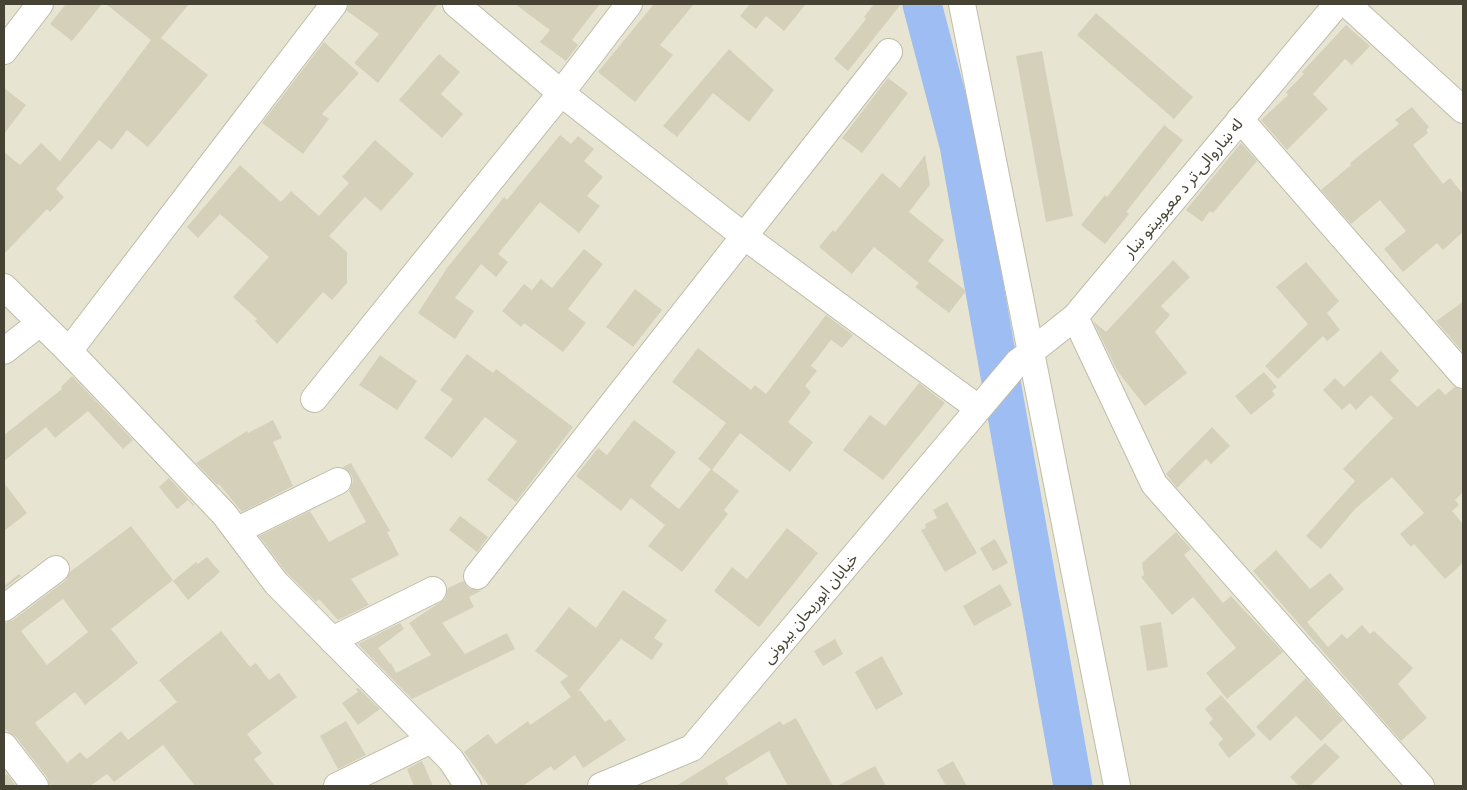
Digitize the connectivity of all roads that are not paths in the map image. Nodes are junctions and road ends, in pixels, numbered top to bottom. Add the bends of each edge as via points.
1 (40, 4) edge
2 (334, 4) edge
3 (456, 4) edge
4 (629, 4) edge
5 (962, 4) edge
6 (1337, 4) edge
7 (1347, 4) edge
8 (4, 51) edge
9 (889, 52) dead end
10 (561, 93) junction
11 (1463, 110) edge
12 (1240, 119) junction
13 (745, 237) junction
14 (4, 287) edge
15 (1075, 317) junction
16 (40, 323) junction
17 (4, 351) edge
18 (69, 352) junction
19 (1024, 356) junction
20 (1463, 375) edge
21 (314, 399) dead end
22 (985, 400) junction
23 (338, 481) dead end
24 (238, 530) junction
25 (56, 568) dead end
26 (477, 576) dead end
27 (433, 590) dead end
28 (4, 608) edge
29 (332, 640) junction
30 (431, 740) junction
31 (7, 757) edge
32 (35, 786) edge
33 (337, 786) edge
34 (468, 786) edge
35 (601, 786) edge
36 (1117, 786) edge
37 (1421, 786) edge

1 - 8 street
2 - 18 street
3 - 10 street
4 - 10 street
5 - 19 street
6 - 12 street, له ښاروالۍ تر د معیوبیتو ښار
7 - 11 street
9 - 13 street
10 - 13 street
10 - 21 street
12 - 15 street, له ښاروالۍ تر د معیوبیتو ښار
12 - 20 street
13 - 22 street
13 - 26 street
14 - 16 street
15 - 19 street, له ښاروالۍ تر د معیوبیتو ښار
15 - 37 street via 1154,484
16 - 17 street
16 - 18 street
18 - 24 street
19 - 22 street, خیابان ابوریحان بیرونی
19 - 36 street
22 - 35 street, خیابان ابوریحان بیرونی via 692,748
23 - 24 street
24 - 29 street via 276,583
25 - 28 street
27 - 29 street
29 - 30 street
30 - 33 street
30 - 34 street via 451,760
31 - 32 street

